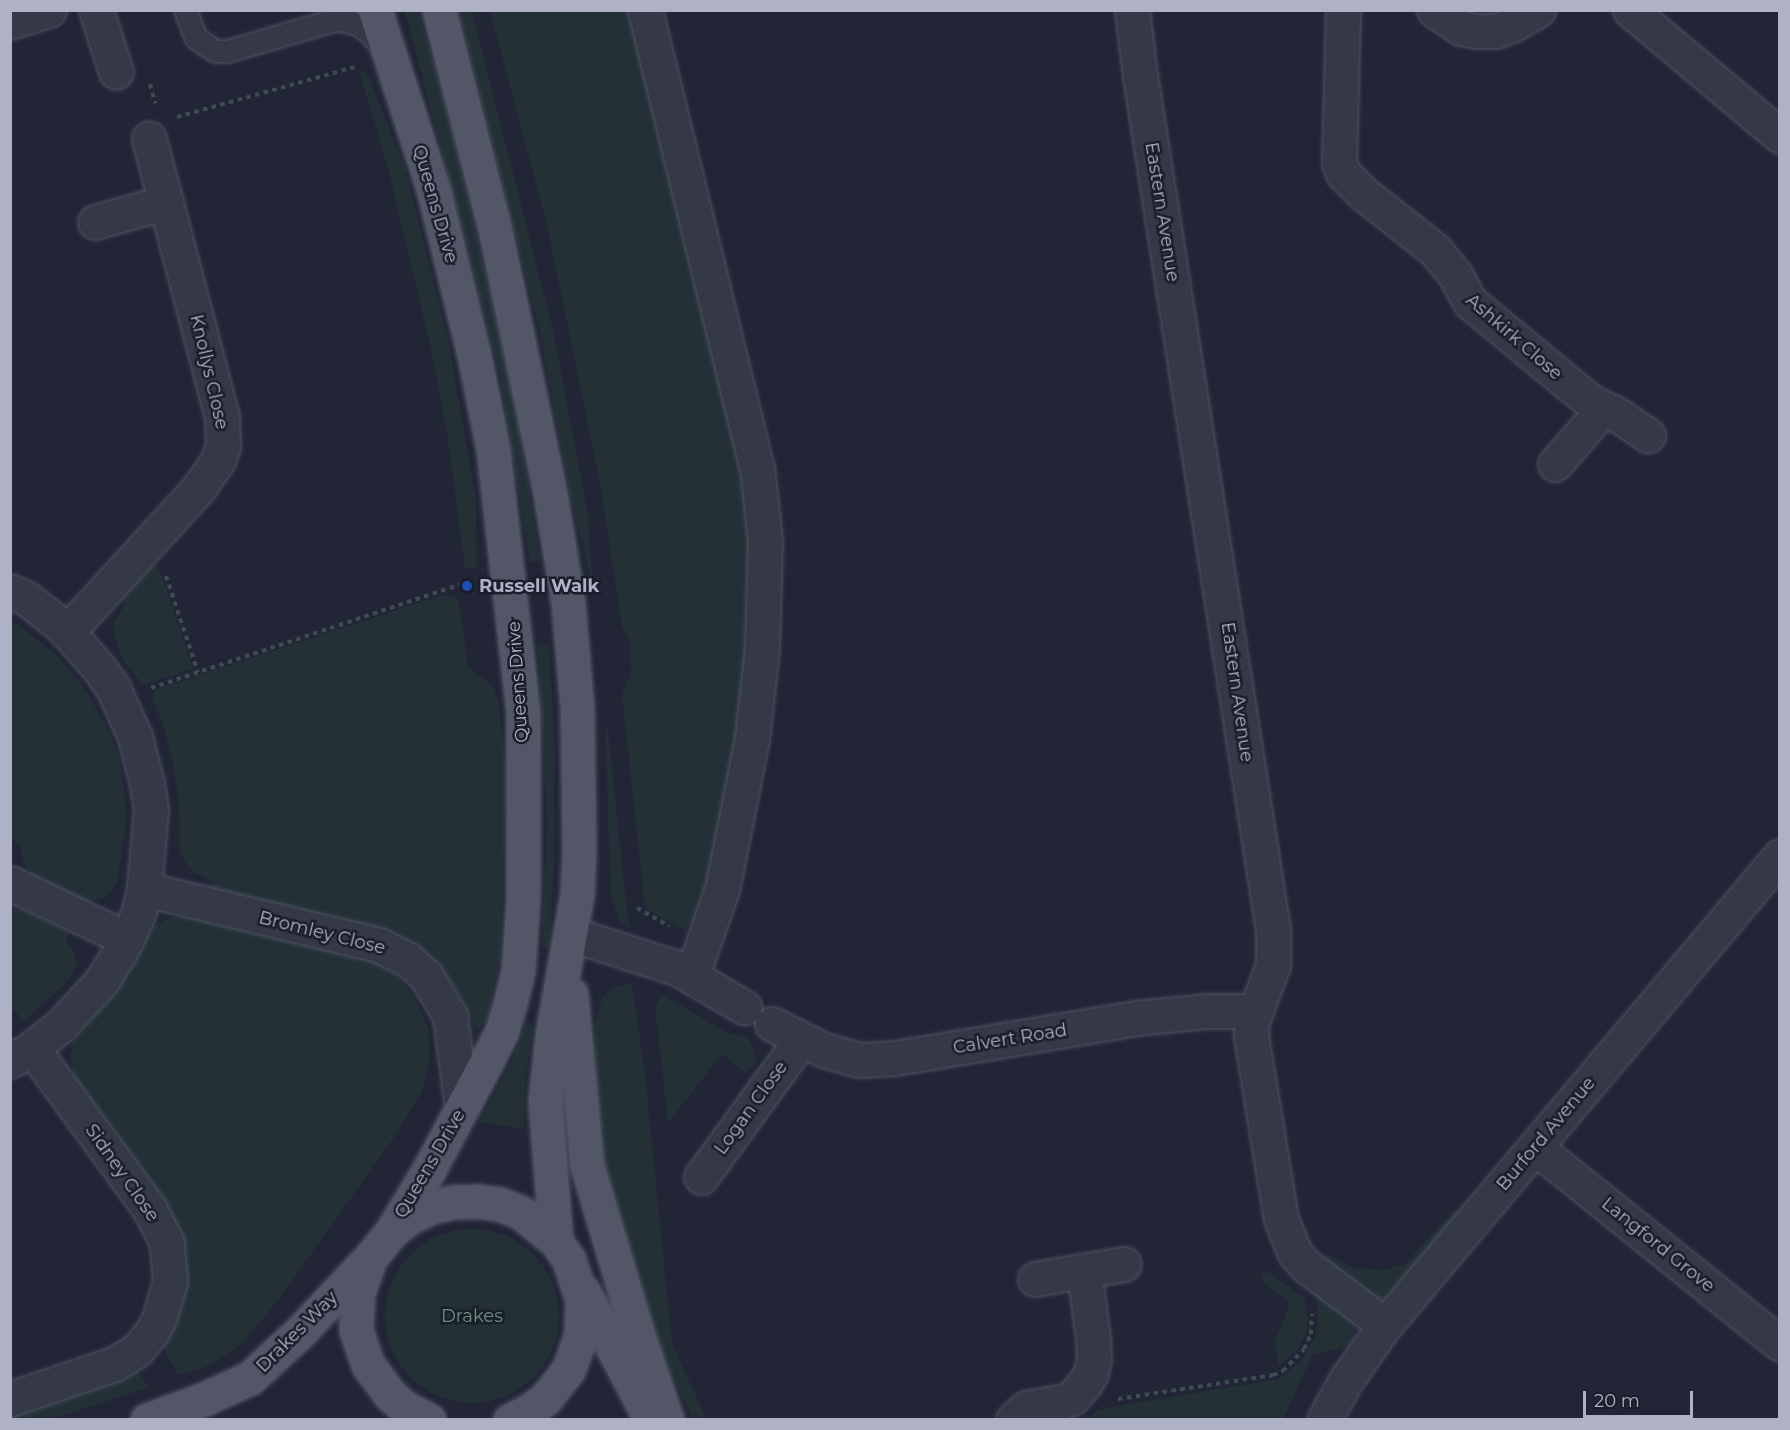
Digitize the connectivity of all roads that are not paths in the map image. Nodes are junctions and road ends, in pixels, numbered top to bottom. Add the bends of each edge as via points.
1 (49, 10) edge
2 (96, 10) edge
3 (185, 10) edge
4 (375, 10) edge
5 (439, 10) edge
6 (645, 10) edge
7 (1343, 10) edge
8 (1434, 10) edge
9 (1538, 10) edge
10 (1630, 10) edge
11 (1137, 12) edge
12 (312, 17) edge
13 (10, 22) edge
14 (390, 58) junction
15 (116, 72) road end
16 (159, 123) road end
17 (1779, 136) edge
18 (166, 202) junction
19 (95, 222) dead end
20 (1603, 409) junction
21 (1648, 435) dead end
22 (1555, 464) dead end
23 (10, 591) edge
24 (68, 632) junction
25 (1779, 856) edge
26 (10, 883) edge
27 (144, 889) junction
28 (127, 939) junction
29 (569, 945) junction
30 (692, 975) junction
31 (744, 1007) dead end
32 (1255, 1011) junction
33 (772, 1023) dead end
34 (801, 1040) junction
35 (21, 1054) edge
36 (462, 1108) junction
37 (1535, 1147) junction
38 (701, 1176) dead end
39 (392, 1231) junction
40 (556, 1240) junction
41 (370, 1258) junction
42 (1124, 1264) dead end
43 (1084, 1271) junction
44 (1035, 1279) dead end
45 (578, 1282) junction
46 (1385, 1325) junction
47 (1779, 1344) edge
48 (10, 1399) edge
49 (417, 1418) edge
50 (147, 1419) edge
51 (510, 1419) edge
52 (650, 1419) edge
53 (668, 1419) edge
54 (1013, 1419) edge
55 (1324, 1419) edge

1 - 13 street
2 - 15 street
3 - 12 lane via 196,38 216,51 227,51
4 - 14 main road, Queens Drive
5 - 29 main road via 494,225 550,493 568,603 580,758 579,851
6 - 30 street via 757,468 765,540 762,648 752,738 722,889
7 - 20 street, Ashkirk Close via 1339,162 1343,172 1364,194 1435,250 1470,302
8 - 9 street via 1461,28 1495,31
10 - 17 street
11 - 32 street, Eastern Avenue via 1140,75 1274,930 1273,965
12 - 14 lane via 358,24 372,34
14 - 36 main road, Queens Drive via 434,192 493,449 523,711 523,898 518,971 502,1031
16 - 18 street, Knollys Close
18 - 19 street
18 - 24 street, Knollys Close via 222,417 221,453 208,476
20 - 21 street, Ashkirk Close
20 - 22 street
23 - 24 street via 26,598
24 - 27 street via 99,668 135,737 148,793 150,833
25 - 37 street, Burford Avenue
26 - 28 street
27 - 28 street
27 - 36 street, Bromley Close via 379,945 406,959 426,976 450,1016
28 - 35 street via 101,982 60,1026
29 - 30 street via 667,964
29 - 40 main road via 552,1034 545,1102
29 - 53 main road via 587,1166
30 - 31 street
32 - 34 street, Calvert Road via 1136,1018 881,1059 859,1060
32 - 46 street, Eastern Avenue via 1251,1036 1281,1219 1295,1253 1318,1276
33 - 34 street, Calvert Road
34 - 38 street, Logan Close
35 - 48 street, Sidney Close via 149,1208 167,1244 170,1265 168,1296 144,1342 114,1364
36 - 39 main road, Queens Drive
37 - 46 street, Burford Avenue
37 - 47 street, Langford Grove
39 - 40 main road, Drakes Way via 431,1207 476,1201 520,1212
39 - 41 main road, Drakes Way
40 - 45 main road, Drakes Way
41 - 49 main road, Drakes Way via 362,1275 356,1311 361,1347 378,1381
41 - 50 main road, Drakes Way via 250,1378
42 - 43 street
43 - 44 street
43 - 54 street via 1094,1357 1091,1372 1079,1391 1061,1402 1026,1408
45 - 51 main road, Drakes Way via 581,1335 568,1370 546,1398
45 - 52 main road
46 - 55 street, Burford Avenue

